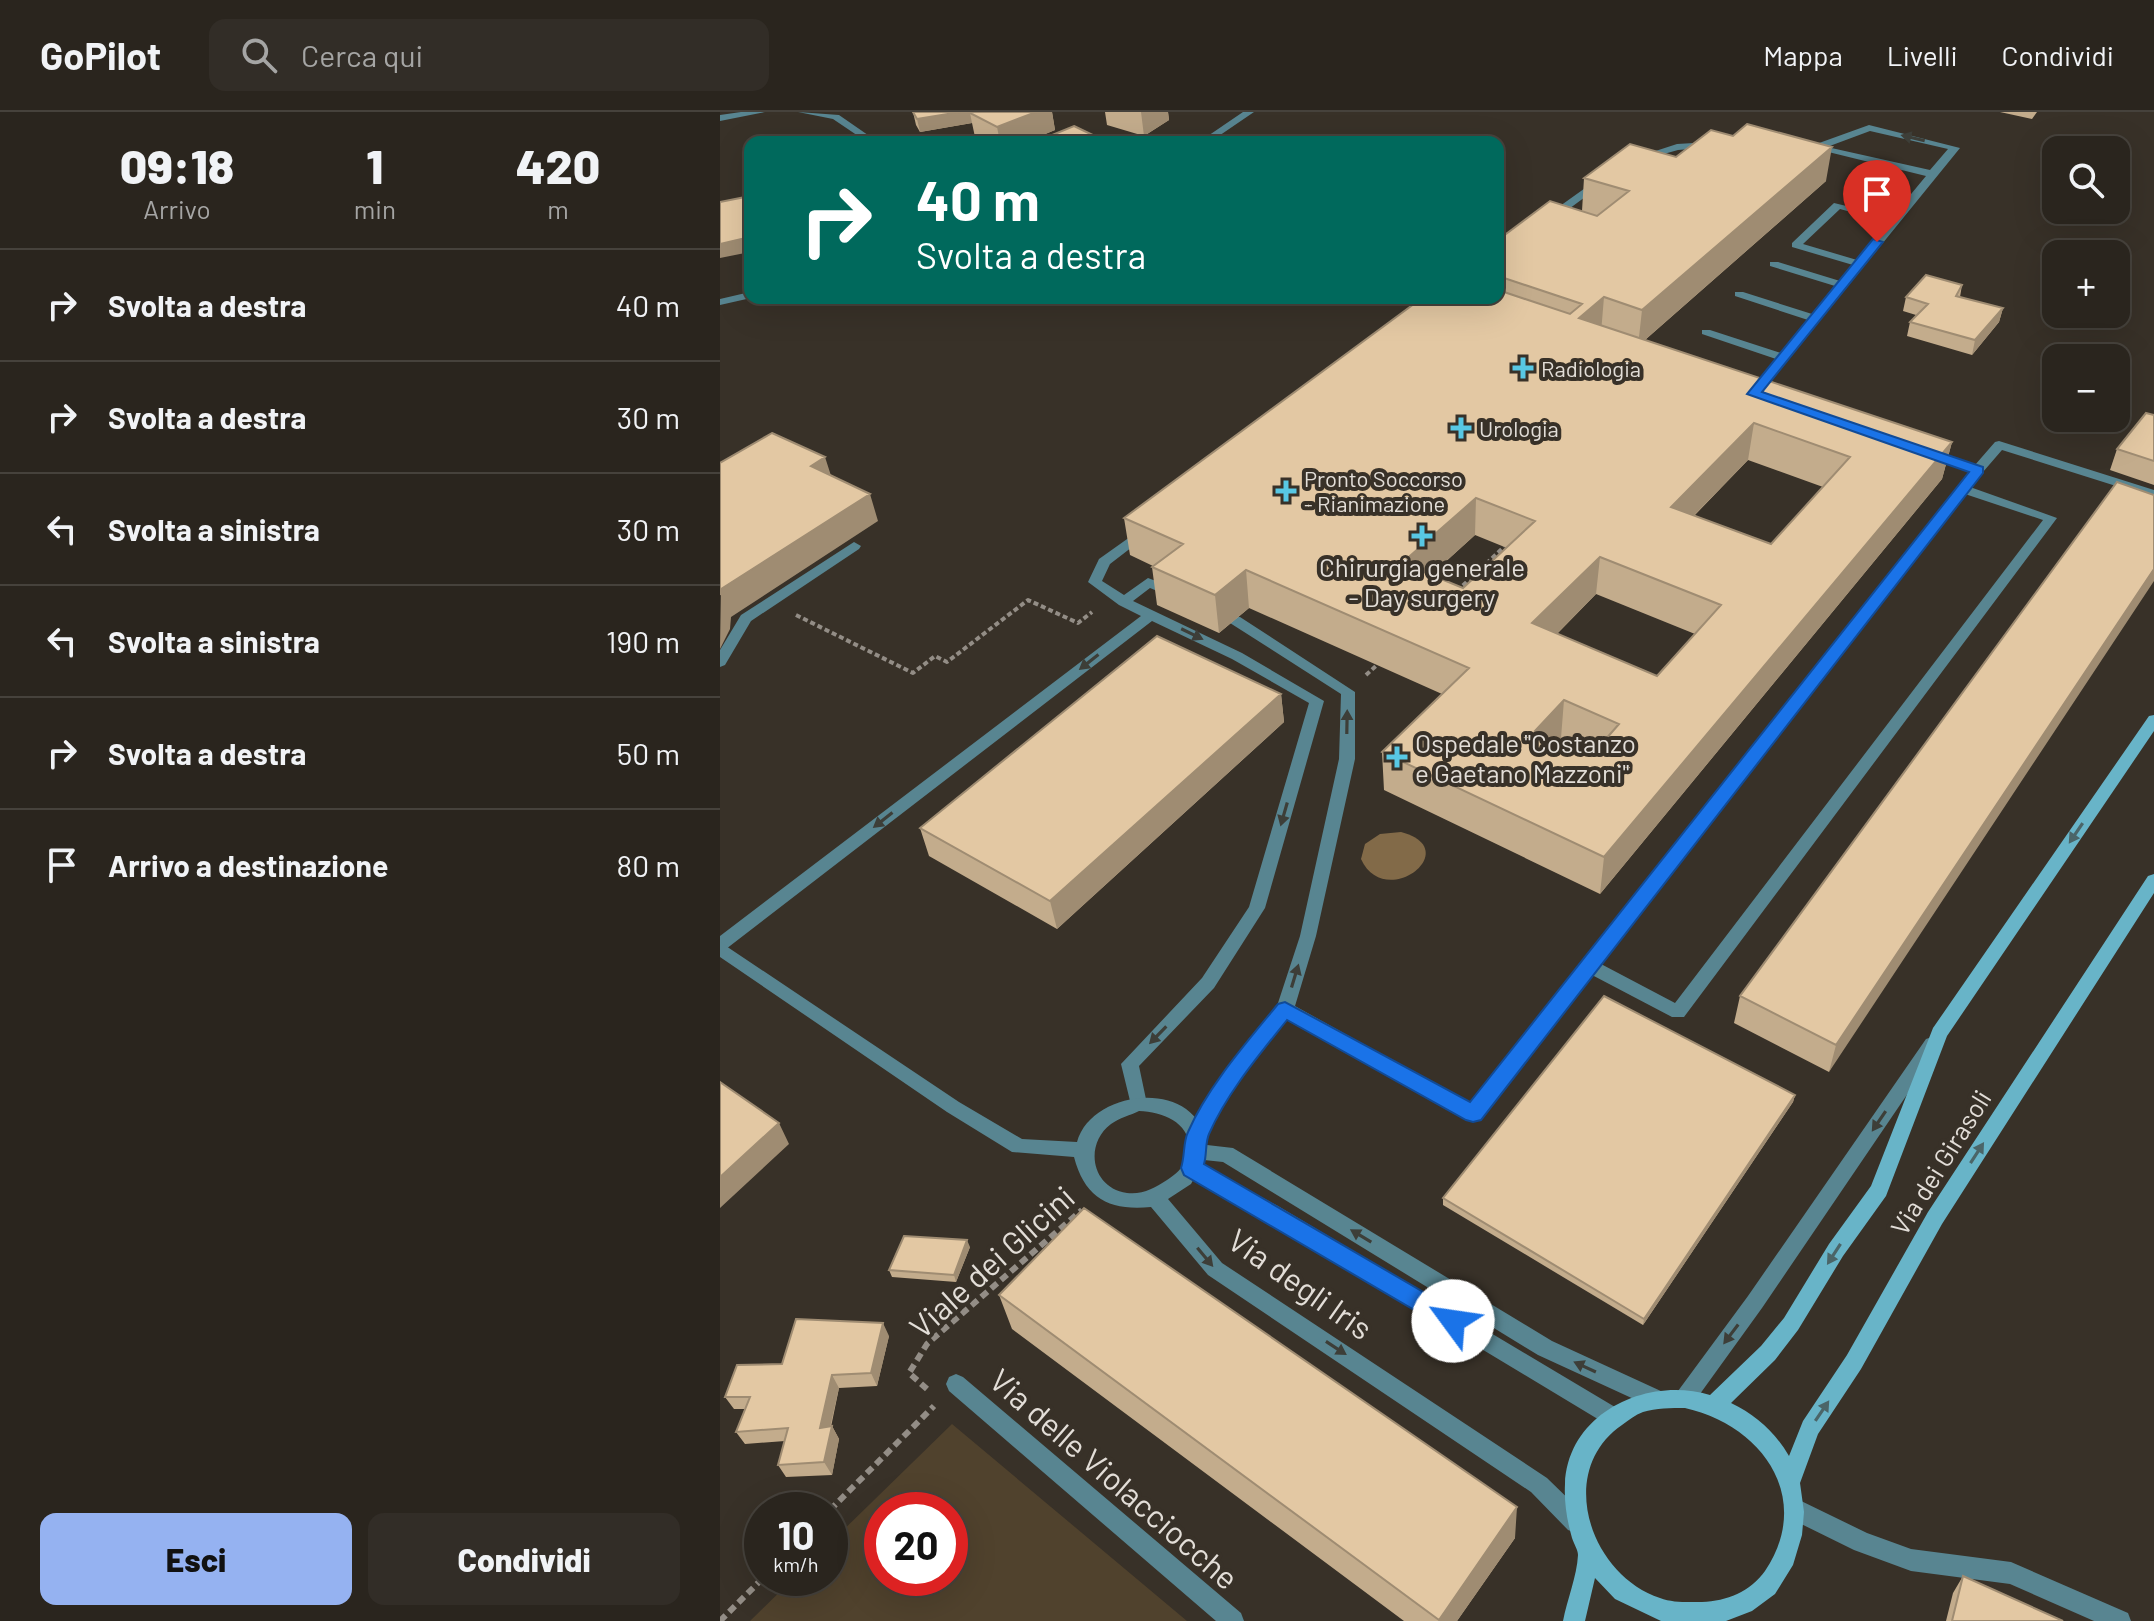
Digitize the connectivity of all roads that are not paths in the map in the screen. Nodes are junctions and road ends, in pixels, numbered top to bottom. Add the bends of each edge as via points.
1 (760, 112) edge
2 (803, 112) edge
3 (1249, 112) edge
4 (838, 115) edge
5 (720, 118) edge
6 (865, 136) edge
7 (1213, 136) edge
8 (1717, 145) edge
9 (1806, 146) edge
10 (1819, 147) junction
11 (1623, 167) edge
12 (1611, 174) edge
13 (1932, 174) junction
14 (1894, 221) junction
15 (1544, 223) edge
16 (1774, 264) dead end
17 (1860, 264) junction
18 (1842, 285) junction
19 (1739, 294) dead end
20 (744, 296) edge
21 (720, 302) edge
22 (1815, 319) junction
23 (1706, 332) dead end
24 (1783, 358) junction
25 (1739, 389) edge
26 (1754, 394) junction
27 (1769, 399) edge
28 (1918, 450) edge
29 (1978, 470) junction
30 (1962, 489) junction
31 (2154, 494) edge
32 (1155, 523) edge
33 (854, 546) edge
34 (1173, 593) edge
35 (1118, 598) junction
36 (1151, 615) junction
37 (1235, 620) edge
38 (720, 662) edge
39 (1348, 692) junction
40 (1317, 701) junction
41 (2154, 720) edge
42 (2154, 880) edge
43 (720, 947) edge
44 (1590, 966) junction
45 (1285, 1009) junction
46 (1939, 1033) junction
47 (1138, 1104) junction
48 (1084, 1150) junction
49 (1195, 1152) junction
50 (1154, 1197) junction
51 (956, 1384) road end
52 (1685, 1398) junction
53 (1656, 1399) junction
54 (1714, 1405) junction
55 (1613, 1417) junction
56 (1790, 1481) junction
57 (1795, 1509) junction
58 (1576, 1522) junction
59 (1589, 1554) junction
60 (1673, 1617) edge
61 (1716, 1617) edge
62 (1233, 1621) edge
63 (1574, 1621) edge
64 (2120, 1621) edge

1 - 5 street
2 - 4 street
3 - 7 street
4 - 6 street
8 - 11 street via 1677,147
9 - 10 street
10 - 13 street
13 -> 10 street via 1955,148 1869,128
12 - 15 street
13 - 14 street
14 - 17 street
14 - 17 street via 1838,205 1796,245
16 - 18 street
17 - 18 street
18 - 22 street
19 - 22 street
20 - 21 street
22 - 24 street
23 - 24 street
24 - 26 street
25 - 26 street
26 - 27 street
28 - 29 street
29 - 30 street
29 - 31 street via 1999,445
30 - 44 street
30 - 44 street via 2051,518 1678,1012
32 - 35 street via 1104,562 1095,582
33 - 38 street via 746,618
34 - 35 street via 1148,582
35 - 36 street
36 -> 40 street
36 -> 43 street
37 - 39 street
39 - 40 street
45 -> 39 street via 1308,936 1347,759
40 -> 47 street via 1257,908 1208,983 1130,1064
41 -> 46 main road, Via dei Girasoli
56 -> 42 main road, Via dei Girasoli via 1810,1428 1854,1362 1935,1218
43 - 48 street via 1019,1147
44 - 45 street via 1473,1114
45 - 49 street via 1241,1064
46 -> 52 street, Via dei Girasoli
46 -> 54 main road, Via dei Girasoli via 1879,1190 1791,1324
47 - 48 street via 1102,1120
47 - 49 street, Via degli Iris via 1175,1110 1185,1117
48 - 50 street via 1089,1181 1102,1192 1126,1200
49 - 50 street via 1179,1184
53 -> 49 street via 1545,1348 1226,1154
49 - 55 street, Via degli Iris via 1258,1205
50 -> 58 street, Via degli Iris via 1215,1269 1539,1485
51 - 62 street, Via delle Violacciocche
52 - 53 main road
52 - 54 main road
53 - 55 main road
54 - 56 main road via 1760,1434
55 - 58 main road via 1584,1452 1575,1486
56 - 57 main road
57 - 61 main road via 1789,1550 1769,1585
57 - 64 street via 1911,1560 2011,1573
58 - 59 main road
59 - 60 main road via 1626,1593
59 - 63 main road
60 - 61 main road

